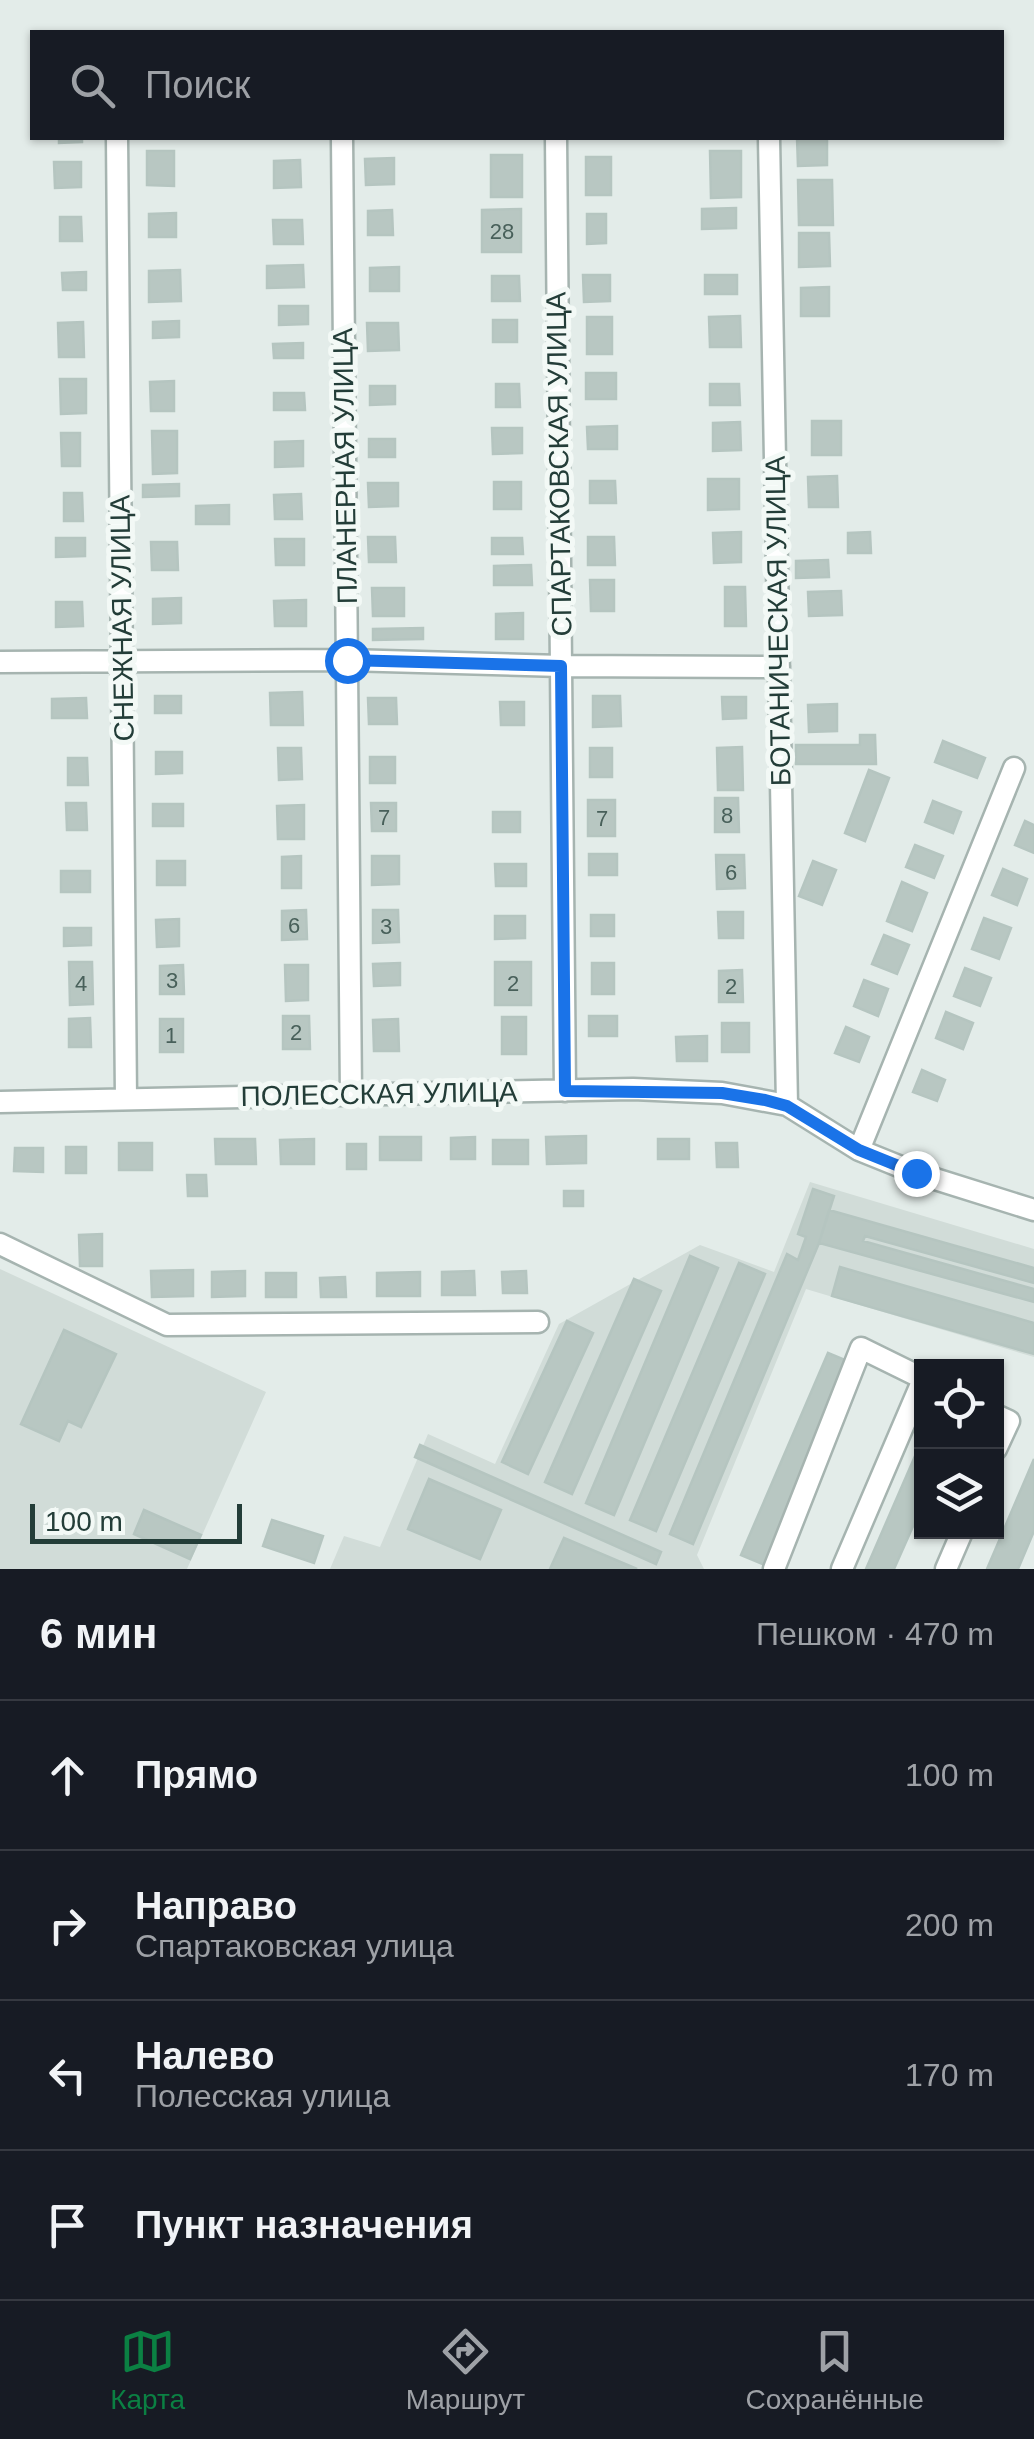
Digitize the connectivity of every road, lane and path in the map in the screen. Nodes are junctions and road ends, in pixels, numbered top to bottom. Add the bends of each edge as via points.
1 (117, 140) edge
2 (342, 140) edge
3 (556, 140) edge
4 (768, 140) edge
5 (347, 660) junction
6 (0, 662) edge
7 (122, 662) junction
8 (561, 666) junction
9 (778, 668) junction
10 (1014, 768) dead end
11 (565, 1091) junction
12 (351, 1095) junction
13 (126, 1099) junction
14 (0, 1102) edge
15 (787, 1106) junction
16 (859, 1150) junction
17 (1034, 1210) edge
18 (0, 1244) edge
19 (538, 1322) dead end
20 (914, 1376) edge
21 (914, 1399) edge
22 (959, 1539) edge
23 (774, 1569) edge
24 (842, 1569) edge
25 (946, 1569) edge

1 - 7 street, СНЕЖНАЯ УЛИЦА
2 - 5 street, ПЛАНЕРНАЯ УЛИЦА
3 - 8 street, СПАРТАКОВСКАЯ УЛИЦА
4 - 9 street, БОТАНИЧЕСКАЯ УЛИЦА
5 - 7 street
5 - 8 street
5 - 12 street, ПЛАНЕРНАЯ УЛИЦА
6 - 7 street
7 - 13 street, СНЕЖНАЯ УЛИЦА
8 - 9 street
8 - 11 street, СПАРТАКОВСКАЯ УЛИЦА
9 - 15 street, БОТАНИЧЕСКАЯ УЛИЦА
10 - 16 street
11 - 12 street, ПОЛЕССКАЯ УЛИЦА
11 - 15 street, ПОЛЕССКАЯ УЛИЦА via 722,1093
12 - 13 street, ПОЛЕССКАЯ УЛИЦА
13 - 14 street, ПОЛЕССКАЯ УЛИЦА
15 - 16 street, ПОЛЕССКАЯ УЛИЦА
16 - 17 street, ПОЛЕССКАЯ УЛИЦА
18 - 19 street via 167,1325
20 - 23 street via 861,1348
21 - 24 street
22 - 25 street

